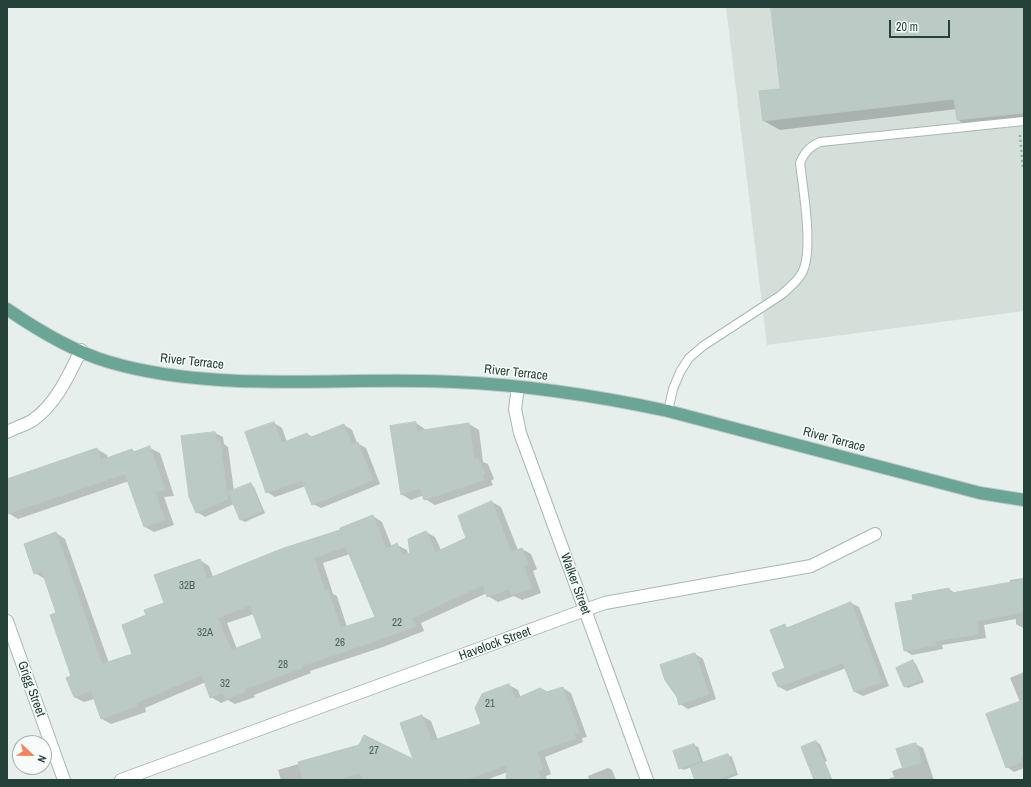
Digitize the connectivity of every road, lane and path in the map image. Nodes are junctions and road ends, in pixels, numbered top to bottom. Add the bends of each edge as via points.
1 (1024, 121) edge
2 (1019, 128) dead end
3 (1023, 169) edge
4 (7, 309) edge
5 (81, 350) junction
6 (518, 386) junction
7 (668, 411) junction
8 (7, 432) edge
9 (1024, 500) edge
10 (875, 534) dead end
11 (585, 610) junction
12 (7, 621) edge
13 (64, 780) edge
14 (120, 780) edge
15 (647, 780) edge

1 - 7 lane via 820,142 812,146 804,154 800,164 807,251 802,272 792,286 781,295 689,358 673,389
2 - 3 path
4 - 5 main road, River Terrace
5 - 6 main road, River Terrace via 108,362 141,370 224,380 455,381
5 - 8 street via 55,398 33,420
6 - 7 main road, River Terrace via 616,400
6 - 11 street, Walker Street via 515,410 520,433
7 - 9 main road, River Terrace via 980,493
10 - 11 street, Havelock Street via 811,566 605,603
11 - 14 street, Havelock Street
11 - 15 street, Walker Street
12 - 13 street, Grigg Street

